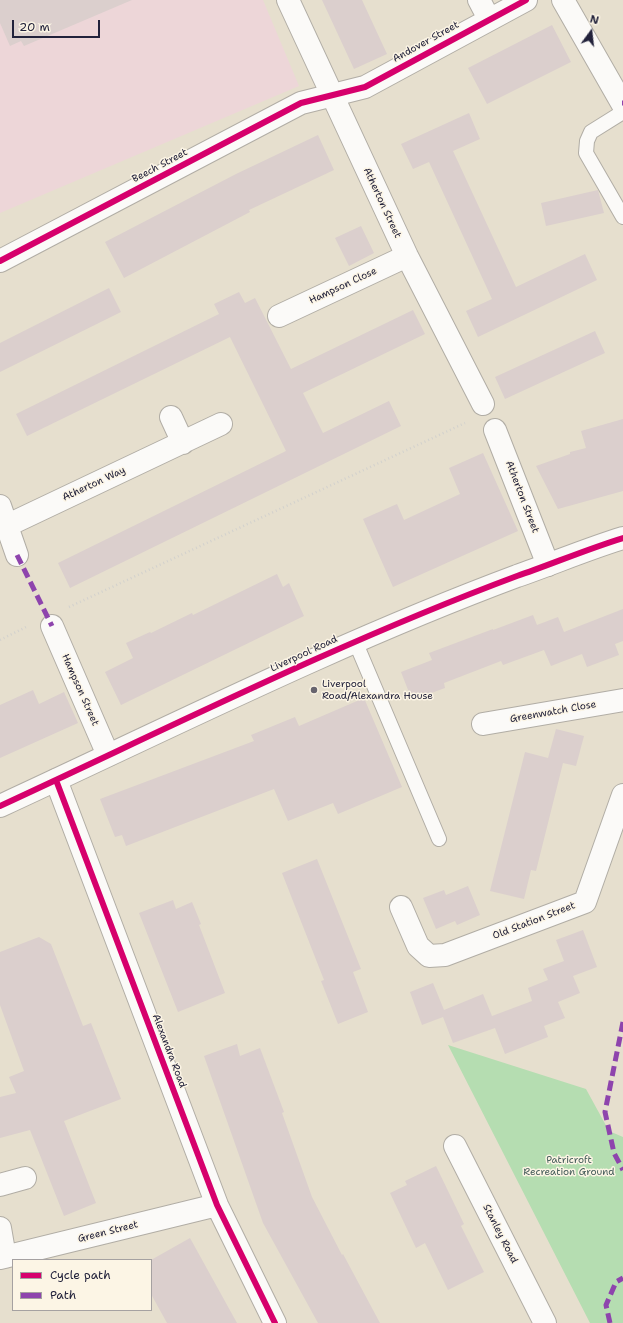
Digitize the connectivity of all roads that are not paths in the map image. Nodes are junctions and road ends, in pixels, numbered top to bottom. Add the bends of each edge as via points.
1 (288, 0) edge
2 (479, 0) edge
3 (526, 0) edge
4 (563, 0) edge
5 (489, 19) junction
6 (332, 96) junction
7 (623, 105) edge
8 (623, 112) edge
9 (623, 217) edge
10 (407, 256) junction
11 (0, 262) edge
12 (279, 316) dead end
13 (483, 404) dead end
14 (171, 417) dead end
15 (221, 424) dead end
16 (495, 430) dead end
17 (183, 443) junction
18 (3, 516) edge
19 (623, 538) edge
20 (17, 555) dead end
21 (548, 565) junction
22 (52, 626) dead end
23 (355, 641) junction
24 (623, 700) edge
25 (483, 724) dead end
26 (108, 755) junction
27 (56, 780) junction
28 (623, 795) edge
29 (0, 806) edge
30 (439, 839) dead end
31 (401, 907) dead end
32 (455, 1146) dead end
33 (24, 1178) dead end
34 (0, 1185) edge
35 (217, 1206) junction
36 (0, 1228) edge
37 (3, 1258) edge
38 (275, 1323) edge
39 (545, 1323) edge

1 - 6 street, Atherton Street
2 - 5 street
3 - 5 street, Andover Street
4 - 7 street
5 - 6 street, Andover Street via 365,88
6 - 10 street, Atherton Street
6 - 11 street, Beech Street via 301,103
8 - 9 lane via 591,132 586,153
10 - 12 street, Hampson Close
10 - 13 street, Atherton Street
14 - 17 street
15 - 17 street, Atherton Way
16 - 21 street, Atherton Street
17 - 18 street, Atherton Way
18 - 20 street
19 - 21 street, Liverpool Road
21 - 23 street, Liverpool Road
22 - 26 street, Hampson Street
23 - 26 street, Liverpool Road
23 - 30 lane
24 - 25 street, Greenwatch Close
26 - 27 street, Liverpool Road
27 - 29 street, Liverpool Road
27 - 35 street, Alexandra Road
28 - 31 street, Old Station Street via 585,902 445,955 429,956 418,946
32 - 39 street, Stanley Road
33 - 34 street
35 - 37 street, Green Street
35 - 38 street, Alexandra Road
36 - 37 street

